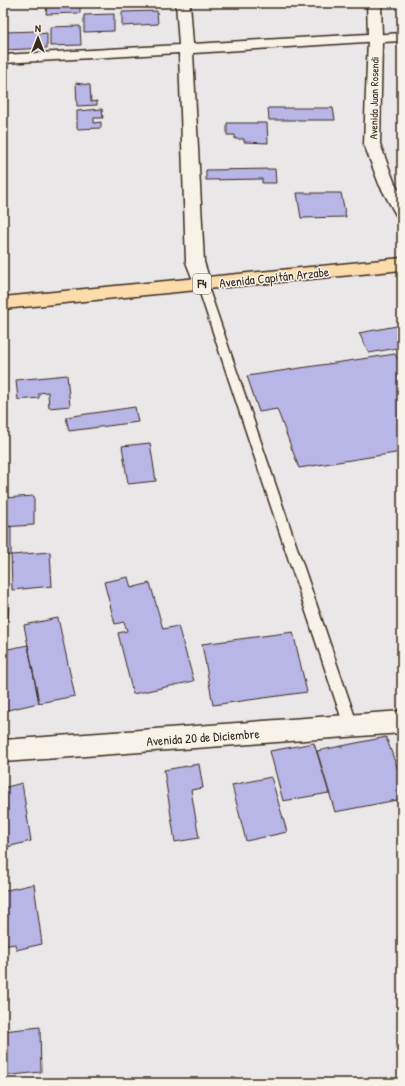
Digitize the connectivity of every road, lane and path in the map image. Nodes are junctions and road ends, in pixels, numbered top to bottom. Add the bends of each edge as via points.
1 (182, 3) edge
2 (374, 3) edge
3 (402, 37) edge
4 (375, 38) junction
5 (186, 50) junction
6 (3, 59) edge
7 (402, 211) edge
8 (402, 264) edge
9 (202, 284) junction
10 (3, 303) edge
11 (402, 722) edge
12 (351, 726) junction
13 (3, 751) edge

1 - 5 street
2 - 4 street, Avenida Juan Rosendi
3 - 4 street
4 - 5 street
4 - 7 street, Avenida Juan Rosendi via 372,144 387,184
5 - 6 street
5 - 9 street via 195,262
8 - 9 highway, Avenida Capitán Arzabe / F4
9 - 10 highway, Avenida Capitán Arzabe / F4
9 - 12 lane
11 - 12 street, Avenida 20 de Diciembre
12 - 13 street, Avenida 20 de Diciembre

